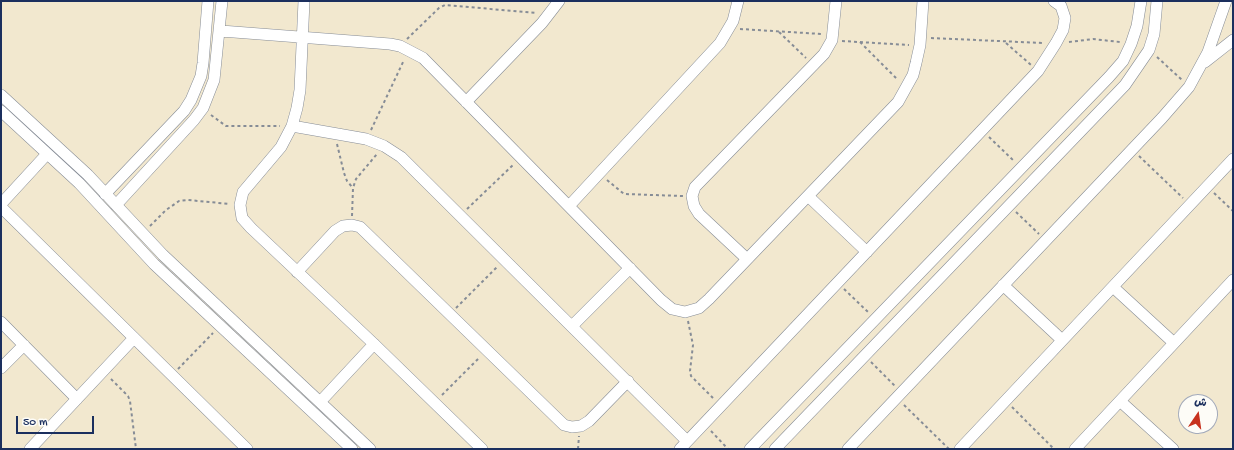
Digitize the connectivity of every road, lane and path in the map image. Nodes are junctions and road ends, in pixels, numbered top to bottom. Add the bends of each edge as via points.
1 (208, 1) edge
2 (222, 1) edge
3 (304, 1) edge
4 (559, 1) edge
5 (738, 1) edge
6 (836, 1) edge
7 (923, 1) edge
8 (1054, 1) edge
9 (1141, 1) edge
10 (1157, 1) edge
11 (1226, 1) edge
12 (550, 14) junction
13 (730, 28) junction
14 (220, 31) junction
15 (778, 32) junction
16 (302, 37) junction
17 (832, 37) junction
18 (1233, 40) edge
19 (921, 41) junction
20 (859, 42) junction
21 (1005, 43) junction
22 (1056, 44) junction
23 (1131, 44) junction
24 (405, 48) junction
25 (1149, 50) junction
26 (1203, 63) junction
27 (814, 64) junction
28 (1038, 71) junction
29 (1189, 87) junction
30 (906, 88) junction
31 (1, 95) edge
32 (466, 102) junction
33 (203, 108) junction
34 (1, 111) edge
35 (292, 126) junction
36 (982, 130) junction
37 (334, 133) junction
38 (366, 139) junction
39 (384, 146) junction
40 (1132, 149) junction
41 (47, 154) junction
42 (521, 157) junction
43 (1233, 159) edge
44 (1022, 169) junction
45 (599, 173) junction
46 (88, 175) junction
47 (79, 183) junction
48 (1207, 186) junction
49 (353, 188) junction
50 (105, 194) junction
51 (692, 196) junction
52 (808, 196) junction
53 (1, 204) edge
54 (116, 205) junction
55 (240, 205) junction
56 (1010, 205) junction
57 (1190, 205) junction
58 (569, 206) junction
59 (1, 207) edge
60 (1233, 211) edge
61 (461, 216) junction
62 (352, 225) junction
63 (142, 233) junction
64 (1046, 240) junction
65 (867, 252) junction
66 (505, 259) junction
67 (747, 259) junction
68 (630, 268) junction
69 (297, 272) junction
70 (1233, 280) edge
71 (837, 283) junction
72 (1003, 284) junction
73 (1113, 287) junction
74 (685, 312) junction
75 (450, 314) junction
76 (876, 319) junction
77 (1, 322) edge
78 (221, 325) junction
79 (572, 326) junction
80 (134, 338) junction
81 (1062, 340) junction
82 (1174, 343) junction
83 (374, 344) junction
84 (24, 345) junction
85 (486, 350) junction
86 (864, 356) junction
87 (1, 368) edge
88 (102, 371) junction
89 (172, 375) junction
90 (628, 382) junction
91 (899, 394) junction
92 (77, 398) junction
93 (1006, 401) junction
94 (1120, 401) junction
95 (320, 402) junction
96 (434, 403) junction
97 (720, 406) junction
98 (703, 424) junction
99 (357, 436) junction
100 (684, 445) edge
101 (350, 447) edge
102 (755, 447) edge
103 (30, 449) edge
104 (136, 449) edge
105 (247, 449) edge
106 (370, 449) edge
107 (482, 449) edge
108 (728, 449) edge
109 (775, 449) edge
110 (848, 449) edge
111 (949, 449) edge
112 (960, 449) edge
113 (1054, 449) edge
114 (1075, 449) edge
115 (1173, 449) edge

1 - 50 street via 203,63 199,82 191,100 184,111
2 - 14 street
3 - 16 street
4 - 12 street
5 - 13 street
6 - 17 street
7 - 19 street
8 - 22 street via 1061,6 1065,18 1063,30
9 - 23 street
10 - 25 street via 1154,34
11 - 26 street
12 - 24 path via 445,5 439,8
12 - 32 street
13 - 15 path
13 - 45 street via 720,43
14 - 16 street
14 - 33 street via 214,80
15 - 17 path
15 - 27 path
16 - 24 street
16 - 35 street via 300,90
17 - 20 path
17 - 27 street via 824,54
18 - 26 street
19 - 20 path
19 - 21 path
19 - 30 street via 913,75
20 - 30 path
21 - 22 path
21 - 28 path
22 - 23 path via 1093,39
22 - 28 street
23 - 44 street via 1123,61
24 - 32 street via 423,58
24 - 38 path
25 - 29 path
25 - 56 street via 1125,85
26 - 29 street
27 - 51 street via 695,187
28 - 36 street
29 - 40 street
30 - 52 street via 898,102
31 - 46 street
32 - 42 street
33 - 35 path via 226,126
33 - 54 street
34 - 41 street
35 - 37 street
35 - 55 street via 281,147 243,192
36 - 44 path
36 - 65 street
37 - 38 street
37 - 49 path via 344,173
38 - 39 street
39 - 49 path via 361,172
39 - 61 street via 401,157
40 - 57 path
40 - 64 street
41 - 47 street
41 - 53 street
42 - 58 street
42 - 61 path
43 - 48 street
44 - 76 street
45 - 51 path via 624,194
45 - 58 street
46 - 47 street
46 - 50 street
47 - 78 street via 154,264
48 - 57 street
48 - 60 path
49 - 62 path
50 - 54 street
51 - 67 street via 699,214
52 - 65 street
52 - 67 street
54 - 63 street
55 - 63 path via 188,200 179,202 166,210
55 - 69 street via 242,218
56 - 64 path
56 - 86 street
57 - 73 street
58 - 68 street
59 - 80 street
61 - 66 street
62 - 69 street via 343,226 335,231
62 - 75 street via 367,233
63 - 95 street
64 - 72 street
65 - 71 street
66 - 75 path
66 - 79 street
67 - 74 street via 699,308
68 - 74 street via 672,309
68 - 79 street
69 - 83 street
70 - 82 street
71 - 76 path
71 - 97 street
72 - 81 street
72 - 91 street
73 - 81 street
73 - 82 street
74 - 97 path via 692,338 691,376
75 - 85 street
76 - 102 street
77 - 84 street
78 - 89 path
78 - 101 street
79 - 90 street
80 - 88 street
80 - 89 street
81 - 93 street
82 - 94 street
83 - 95 street
83 - 96 street
84 - 87 street
84 - 92 street
85 - 90 street via 556,419 572,427 581,426 589,421
85 - 96 path
86 - 91 path
86 - 109 street
88 - 92 street
88 - 104 path via 128,396
89 - 105 street
90 - 100 street
91 - 110 street
91 - 111 path
92 - 103 street
93 - 112 street
93 - 113 path
94 - 114 street
94 - 115 street
95 - 99 street
96 - 107 street
97 - 98 street
98 - 100 street
98 - 108 path
99 - 101 street
99 - 106 street

